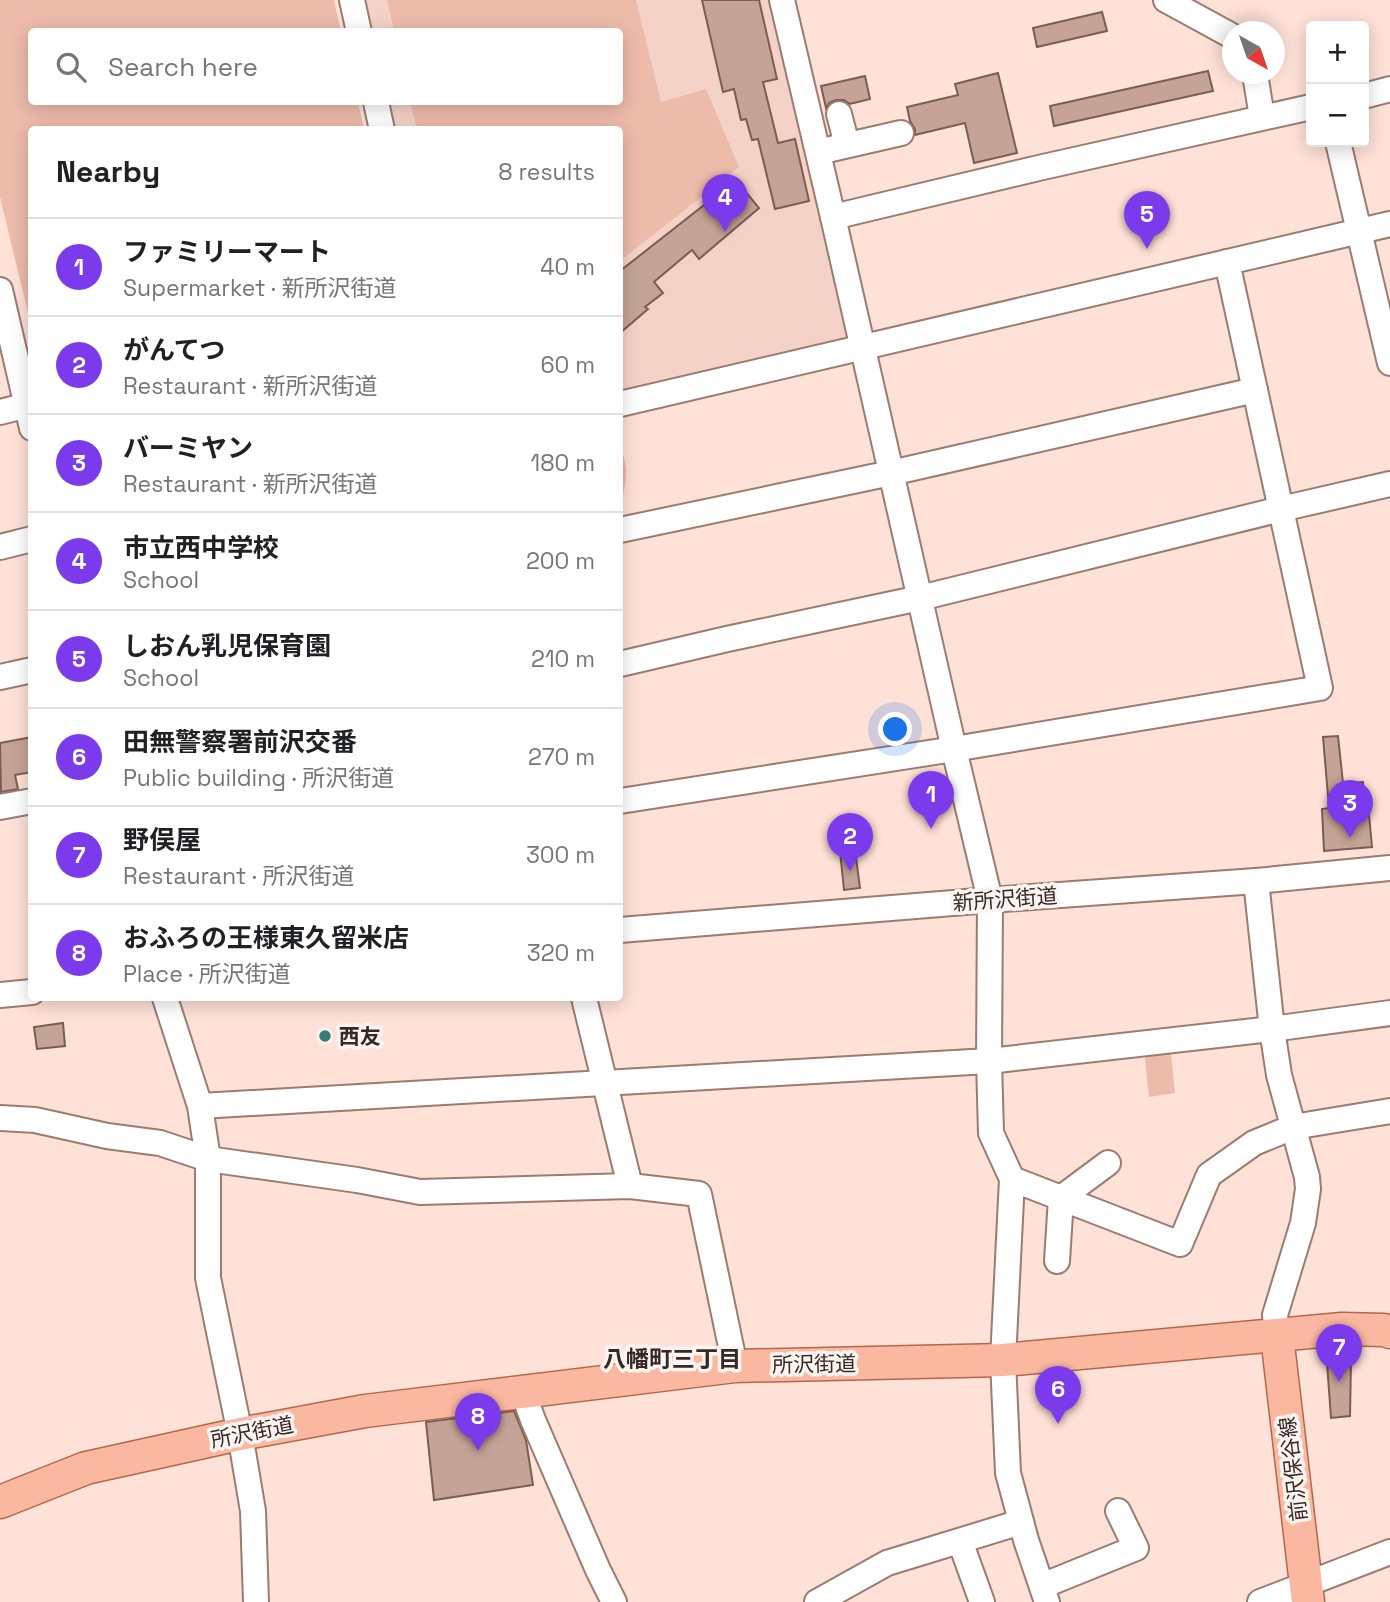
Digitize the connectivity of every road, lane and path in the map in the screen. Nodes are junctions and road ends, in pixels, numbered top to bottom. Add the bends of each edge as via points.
1 (352, 0) edge
2 (782, 0) edge
3 (1166, 0) edge
4 (358, 28) edge
5 (1222, 30) edge
6 (1257, 84) edge
7 (1390, 89) edge
8 (1369, 95) edge
9 (377, 105) edge
10 (1306, 108) edge
11 (839, 114) dead end
12 (1262, 117) junction
13 (381, 126) edge
14 (901, 133) dead end
15 (847, 145) junction
16 (1339, 147) edge
17 (818, 152) junction
18 (833, 217) junction
19 (1390, 225) edge
20 (1359, 232) junction
21 (1227, 262) junction
22 (0, 290) edge
23 (862, 348) junction
24 (1390, 359) edge
25 (1255, 390) junction
26 (623, 403) edge
27 (28, 405) edge
28 (0, 412) edge
29 (28, 413) edge
30 (891, 473) junction
31 (1390, 484) edge
32 (1281, 509) junction
33 (623, 529) edge
34 (28, 541) edge
35 (0, 547) edge
36 (920, 598) junction
37 (623, 663) edge
38 (28, 671) edge
39 (0, 677) edge
40 (954, 748) junction
41 (623, 801) edge
42 (28, 802) edge
43 (0, 807) edge
44 (1390, 868) edge
45 (1256, 881) junction
46 (990, 900) junction
47 (623, 930) edge
48 (28, 992) edge
49 (0, 995) edge
50 (166, 1001) edge
51 (585, 1001) edge
52 (1390, 1013) edge
53 (1272, 1029) junction
54 (989, 1061) junction
55 (604, 1083) junction
56 (201, 1106) junction
57 (1390, 1111) edge
58 (0, 1118) edge
59 (1293, 1128) junction
60 (208, 1159) junction
61 (1108, 1163) dead end
62 (1012, 1179) junction
63 (630, 1186) junction
64 (1061, 1198) junction
65 (1056, 1261) dead end
66 (1390, 1332) edge
67 (1277, 1336) junction
68 (1003, 1360) junction
69 (735, 1366) junction
70 (523, 1392) junction
71 (240, 1434) junction
72 (0, 1502) edge
73 (1118, 1511) dead end
74 (1021, 1522) junction
75 (960, 1541) junction
76 (1390, 1552) edge
77 (1308, 1593) edge
78 (1044, 1594) edge
79 (256, 1602) edge
80 (614, 1602) edge
81 (817, 1602) edge
82 (982, 1602) edge
83 (1260, 1602) edge

1 - 4 street
2 - 17 street
3 - 5 street
6 - 12 street
7 - 8 street
9 - 13 street
10 - 12 street
11 - 15 street
12 - 18 street
14 - 15 street
15 - 17 street
16 - 20 street
17 - 18 street
18 - 23 street
19 - 20 street
20 - 21 street
20 - 24 street
21 - 23 street
21 - 25 street
22 - 27 street
23 - 26 street
23 - 30 street
25 - 30 street
25 - 32 street
28 - 29 street
30 - 33 street
30 - 36 street
31 - 32 street
32 - 36 street
32 - 40 street via 1320,688
34 - 35 street
36 - 37 street
36 - 40 street
38 - 39 street
40 - 41 street
40 - 46 street
42 - 43 street
44 - 45 street, 新所沢街道
45 - 46 street, 新所沢街道
45 - 53 street
46 - 47 street, 新所沢街道
46 - 54 street
48 - 49 street
50 - 56 street
51 - 55 street
52 - 53 street
53 - 54 street
53 - 59 street
54 - 55 street
54 - 62 street via 991,1133
55 - 56 street
55 - 63 street
56 - 60 street
57 - 59 street
58 - 60 street via 160,1143
59 - 64 street via 1254,1143 1209,1175 1180,1244
59 - 67 street via 1308,1189 1303,1223 1275,1315
60 - 63 street via 420,1192
60 - 71 street via 208,1278
61 - 64 street
62 - 64 street
62 - 68 street
63 - 69 street via 699,1194
64 - 65 street
66 - 67 main road, 所沢街道 via 1342,1329
67 - 68 main road, 所沢街道
67 - 77 main road, 前沢保谷線
68 - 69 main road, 所沢街道
68 - 74 street via 1008,1473
69 - 70 main road, 所沢街道
70 - 71 main road, 所沢街道 via 365,1411
70 - 80 street
71 - 72 main road, 所沢街道 via 86,1468
71 - 79 street via 253,1511
73 - 78 street via 1136,1548
74 - 75 street
74 - 78 street
75 - 81 street via 887,1563
75 - 82 street
76 - 77 street
77 - 83 street

